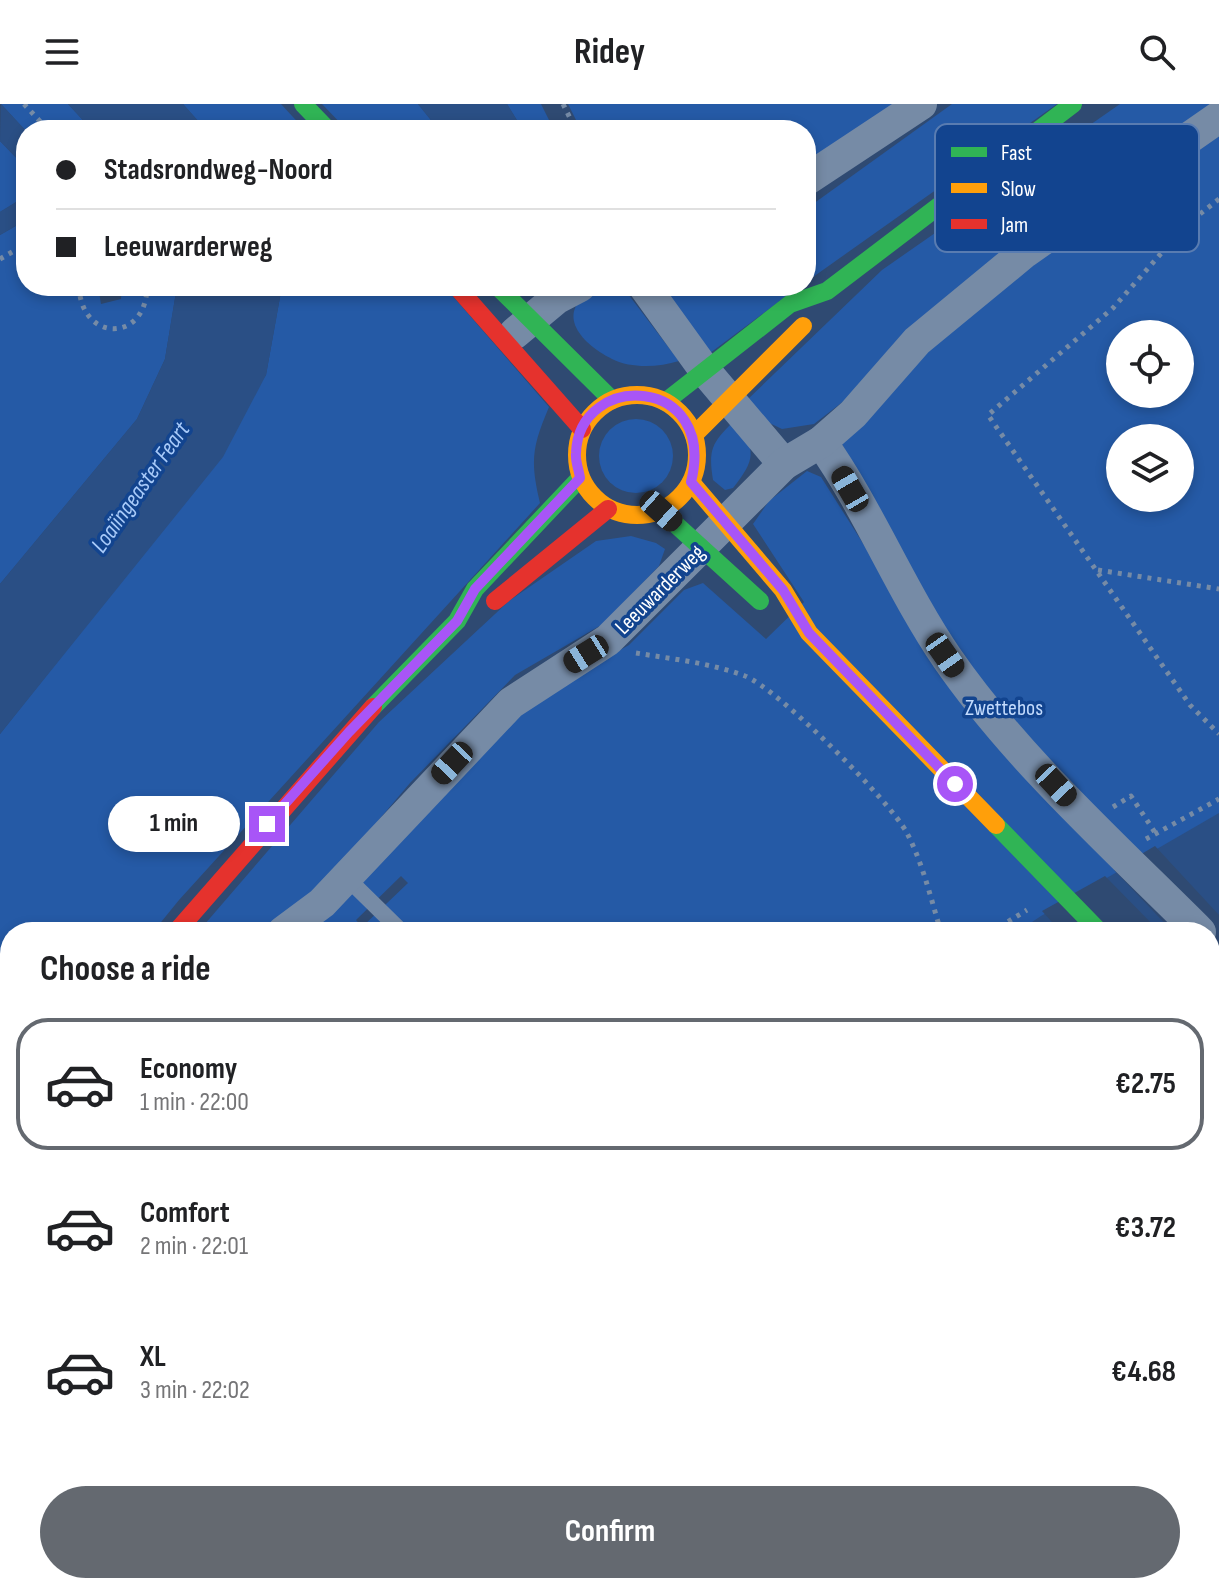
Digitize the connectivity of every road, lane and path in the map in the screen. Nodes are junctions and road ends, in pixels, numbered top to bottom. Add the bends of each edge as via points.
1 (24, 104) edge
2 (303, 104) edge
3 (921, 104) edge
4 (1073, 104) edge
5 (1219, 117) edge
6 (39, 120) edge
7 (318, 120) edge
8 (1047, 124) edge
9 (1199, 131) edge
10 (816, 173) edge
11 (1219, 199) edge
12 (935, 209) edge
13 (1199, 215) edge
14 (1025, 252) edge
15 (1162, 252) edge
16 (827, 291) junction
17 (816, 295) edge
18 (79, 296) edge
19 (147, 296) edge
20 (465, 296) edge
21 (507, 296) edge
22 (561, 296) edge
23 (651, 296) edge
24 (813, 296) edge
25 (531, 320) junction
26 (504, 341) junction
27 (706, 372) junction
28 (729, 398) junction
29 (612, 400) junction
30 (665, 402) junction
31 (582, 429) junction
32 (694, 435) junction
33 (821, 442) junction
34 (784, 464) junction
35 (580, 478) junction
36 (691, 482) junction
37 (608, 509) junction
38 (661, 511) junction
39 (725, 523) junction
40 (701, 547) junction
41 (1098, 570) junction
42 (1219, 589) edge
43 (457, 621) junction
44 (809, 633) junction
45 (608, 640) junction
46 (1219, 734) edge
47 (1117, 803) dead end
48 (1156, 834) dead end
49 (346, 877) junction
50 (185, 922) edge
51 (296, 922) edge
52 (392, 922) edge
53 (938, 922) edge
54 (1090, 922) edge
55 (1190, 922) edge

1 - 6 path
2 - 7 main road
3 - 10 street
4 - 8 main road
5 - 9 street, Leeuwarderweg
11 - 13 path
12 - 16 main road
14 - 33 street, Leeuwarderweg via 917,341
15 - 41 path via 1113,308 988,415
16 - 17 main road
16 - 28 main road via 804,325
18 - 19 path via 89,319 117,329 138,317
20 - 26 main road
21 - 25 main road
22 - 25 street
23 - 27 street
24 - 27 main road via 790,304
25 - 26 street
25 - 29 main road
26 - 31 main road
27 - 28 street
27 - 30 main road
28 - 32 main road
28 - 34 street
29 - 30 main road via 639,395
29 - 31 main road via 594,411
30 - 32 main road via 683,416
31 - 35 main road via 576,453
32 - 36 main road via 697,459
33 - 34 street, Leeuwarderweg
33 - 55 street via 969,689
34 - 39 street, Leeuwarderweg
35 - 37 main road
35 - 43 main road via 475,589
36 - 38 main road
36 - 39 main road
37 - 38 main road via 644,516
37 - 43 main road via 491,605
38 - 40 main road
39 - 40 street, Leeuwarderweg
39 - 44 main road via 783,590
40 - 44 main road via 767,608
40 - 45 street, Leeuwarderweg
41 - 42 path
41 - 46 path via 1190,705
43 - 50 main road via 349,732
44 - 54 main road
45 - 49 street, Leeuwarderweg via 511,703
45 - 53 path via 628,652 739,674 780,699 893,811 915,850
47 - 48 path via 1131,796
49 - 51 street, Leeuwarderweg
49 - 52 lane

